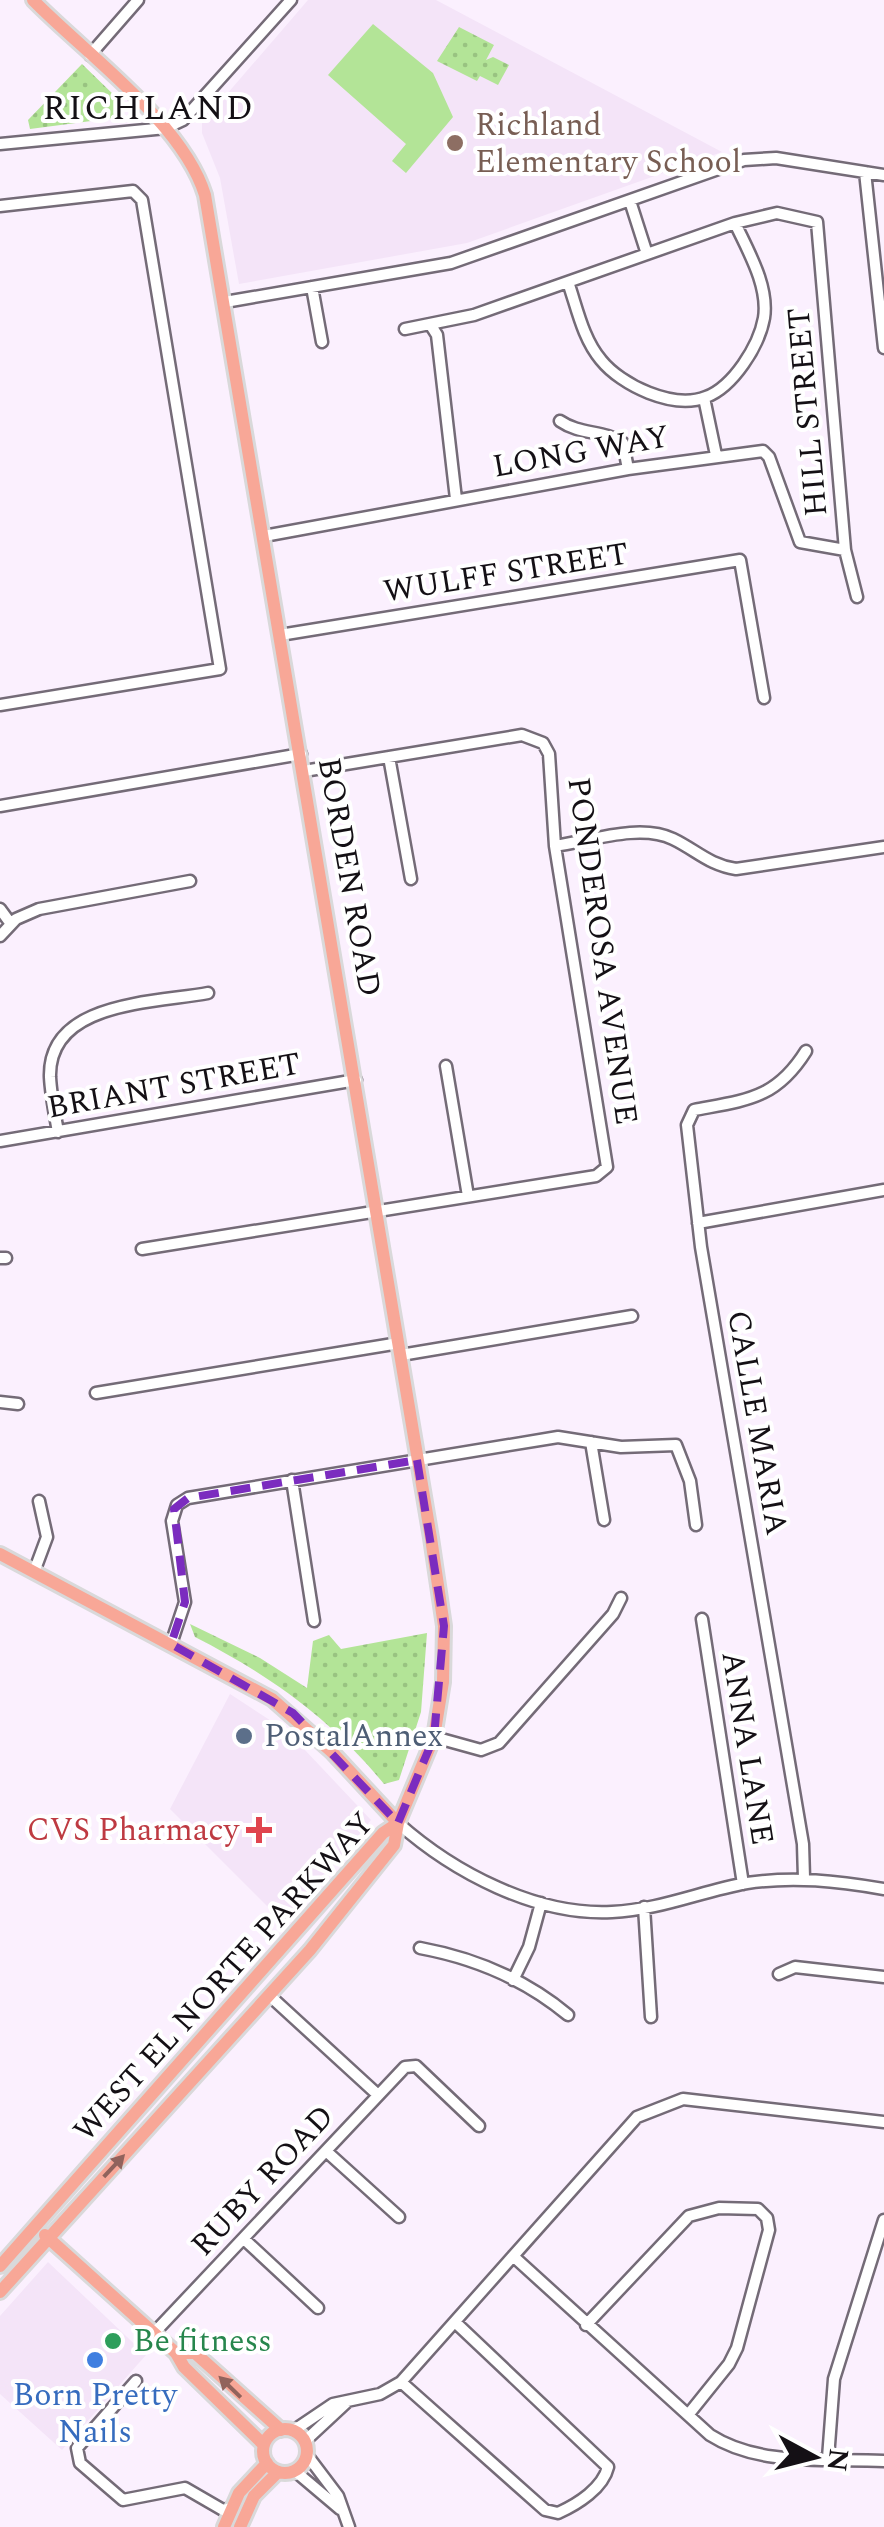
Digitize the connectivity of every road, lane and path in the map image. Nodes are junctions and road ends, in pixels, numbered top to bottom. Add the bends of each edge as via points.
1 (33, 0) edge
2 (138, 0) edge
3 (291, 0) edge
4 (90, 56) junction
5 (166, 128) junction
6 (0, 144) edge
7 (866, 172) junction
8 (884, 175) edge
9 (630, 201) junction
10 (0, 206) edge
11 (735, 223) junction
12 (647, 254) junction
13 (568, 282) junction
14 (312, 287) junction
15 (225, 302) junction
16 (430, 324) junction
17 (405, 329) dead end
18 (322, 342) dead end
19 (884, 348) edge
20 (704, 398) junction
21 (560, 421) dead end
22 (716, 455) junction
23 (628, 469) junction
24 (456, 499) junction
25 (264, 536) junction
26 (845, 550) junction
27 (857, 598) dead end
28 (280, 636) junction
29 (764, 698) dead end
30 (0, 705) edge
31 (301, 754) junction
32 (389, 757) junction
33 (304, 771) junction
34 (0, 806) edge
35 (556, 846) junction
36 (884, 847) edge
37 (411, 879) dead end
38 (190, 881) dead end
39 (0, 908) edge
40 (11, 924) junction
41 (0, 936) edge
42 (208, 994) dead end
43 (806, 1051) dead end
44 (446, 1066) dead end
45 (356, 1080) junction
46 (58, 1132) junction
47 (0, 1141) edge
48 (884, 1190) edge
49 (468, 1196) junction
50 (378, 1212) junction
51 (698, 1222) junction
52 (142, 1250) dead end
53 (632, 1316) dead end
54 (400, 1349) junction
55 (96, 1393) dead end
56 (0, 1402) edge
57 (18, 1404) dead end
58 (591, 1442) junction
59 (416, 1460) junction
60 (292, 1480) junction
61 (39, 1501) dead end
62 (604, 1520) dead end
63 (696, 1525) dead end
64 (0, 1554) edge
65 (34, 1572) junction
66 (621, 1598) dead end
67 (702, 1620) dead end
68 (314, 1622) dead end
69 (170, 1644) junction
70 (434, 1737) junction
71 (398, 1823) junction
72 (804, 1878) junction
73 (743, 1884) junction
74 (884, 1889) edge
75 (541, 1903) junction
76 (644, 1907) junction
77 (420, 1948) dead end
78 (779, 1974) dead end
79 (884, 1977) edge
80 (513, 1980) junction
81 (270, 1996) junction
82 (568, 2015) dead end
83 (651, 2018) dead end
84 (378, 2095) junction
85 (884, 2122) edge
86 (480, 2126) dead end
87 (326, 2151) junction
88 (399, 2217) dead end
89 (884, 2220) edge
90 (36, 2226) junction
91 (49, 2238) junction
92 (245, 2240) junction
93 (513, 2256) junction
94 (0, 2266) edge
95 (0, 2292) edge
96 (318, 2308) dead end
97 (456, 2324) junction
98 (586, 2325) junction
99 (154, 2334) junction
100 (176, 2353) junction
101 (136, 2382) dead end
102 (401, 2382) junction
103 (348, 2401) junction
104 (688, 2415) junction
105 (287, 2430) junction
106 (264, 2445) junction
107 (306, 2448) junction
108 (828, 2458) junction
109 (884, 2460) edge
110 (273, 2467) junction
111 (296, 2470) junction
112 (231, 2508) junction
113 (340, 2509) junction
114 (246, 2511) junction
115 (224, 2527) edge
116 (240, 2527) edge
117 (349, 2527) edge

1 - 4 main road, BORDEN ROAD
2 - 4 street
3 - 5 street via 183,120
4 - 5 main road, BORDEN ROAD
5 - 6 street
5 - 15 main road, BORDEN ROAD via 193,160 204,189
7 - 8 street
7 - 9 street via 776,158 744,160
7 - 19 street
9 - 12 street
9 - 14 street via 451,262
10 - 30 street via 134,191 142,200 220,670
11 - 12 street
11 - 20 street via 754,261 764,319 746,357
11 - 26 street, HILL STREET via 777,213 817,222
12 - 13 street
13 - 16 street
13 - 20 street via 588,339 611,371 645,390
14 - 15 street
14 - 18 street
15 - 25 main road, BORDEN ROAD
16 - 17 street
16 - 24 street via 438,335
20 - 22 street
21 - 23 street via 576,433 615,438 623,444
22 - 23 street, LONG WAY
22 - 26 street, LONG WAY via 763,450 800,542
23 - 24 street, LONG WAY
24 - 25 street, LONG WAY
25 - 28 main road, BORDEN ROAD
26 - 27 street, HILL STREET
28 - 29 street, WULFF STREET via 740,560
28 - 31 main road, BORDEN ROAD
31 - 33 main road, BORDEN ROAD
31 - 34 street
32 - 33 street
32 - 35 street, PONDEROSA AVENUE via 522,735 543,742
32 - 37 street
33 - 45 main road, BORDEN ROAD
35 - 36 street via 656,833 712,865 736,869
35 - 49 street, PONDEROSA AVENUE via 607,1167 596,1176
38 - 40 street via 39,909
39 - 40 street
40 - 41 street
42 - 46 street via 99,1013 64,1035 50,1076
43 - 51 street, CALLE MARIA via 768,1093 690,1115
44 - 49 street
45 - 46 street, BRIANT STREET
45 - 50 main road, BORDEN ROAD
46 - 47 street, BRIANT STREET
48 - 51 street
49 - 50 street
50 - 52 street
50 - 54 main road, BORDEN ROAD
51 - 72 street, CALLE MARIA
53 - 54 street
54 - 55 street
54 - 59 main road, BORDEN ROAD
56 - 57 street
58 - 59 street via 558,1437
58 - 62 street
58 - 63 street via 676,1445 690,1480
59 - 60 street
59 - 70 main road, BORDEN ROAD via 444,1626
60 - 68 street
60 - 69 street via 188,1498 174,1509 185,1602
61 - 65 street via 47,1537
64 - 65 main road
65 - 69 main road
66 - 70 street via 499,1743 481,1750
67 - 73 street, ANNA LANE
69 - 71 main road via 292,1713
70 - 71 main road, BORDEN ROAD
71 - 75 street via 444,1860
71 - 81 main road, WEST EL NORTE PARKWAY via 394,1846 375,1873
71 - 90 main road, WEST EL NORTE PARKWAY
72 - 73 street
72 - 74 street
73 - 76 street
75 - 76 street via 584,1912
75 - 80 street
76 - 83 street
77 - 80 street via 458,1955
78 - 79 street via 795,1966
80 - 82 street
81 - 84 street
91 -> 81 main road, WEST EL NORTE PARKWAY
84 - 86 street, RUBY ROAD via 416,2066
84 - 87 street, RUBY ROAD
85 - 93 street via 670,2102 637,2118
87 - 88 street
87 - 92 street, RUBY ROAD
89 - 108 street via 834,2379
90 - 91 main road
90 - 94 main road, WEST EL NORTE PARKWAY
91 - 95 main road, WEST EL NORTE PARKWAY
91 - 99 main road
92 - 96 street
92 - 99 street, RUBY ROAD
93 - 97 street
93 - 98 street
97 - 102 street
97 - 102 street via 608,2467 605,2480 571,2508 545,2510
98 - 104 street
98 - 104 street via 689,2216 718,2208 758,2210 769,2230 736,2348
99 - 100 main road
105 -> 100 main road via 194,2353
100 - 106 main road
101 - 112 street via 78,2448 80,2463 123,2500 185,2488 223,2510
102 - 103 street
103 - 105 street
103 - 107 street
104 - 108 street via 730,2448
105 - 106 main road
105 - 107 main road
106 - 110 main road
107 - 111 main road
107 - 113 street
108 - 109 street
110 - 111 main road
110 - 112 main road
110 - 114 main road
111 - 113 street
112 - 114 main road
112 - 115 main road
113 - 117 street
114 - 116 main road

